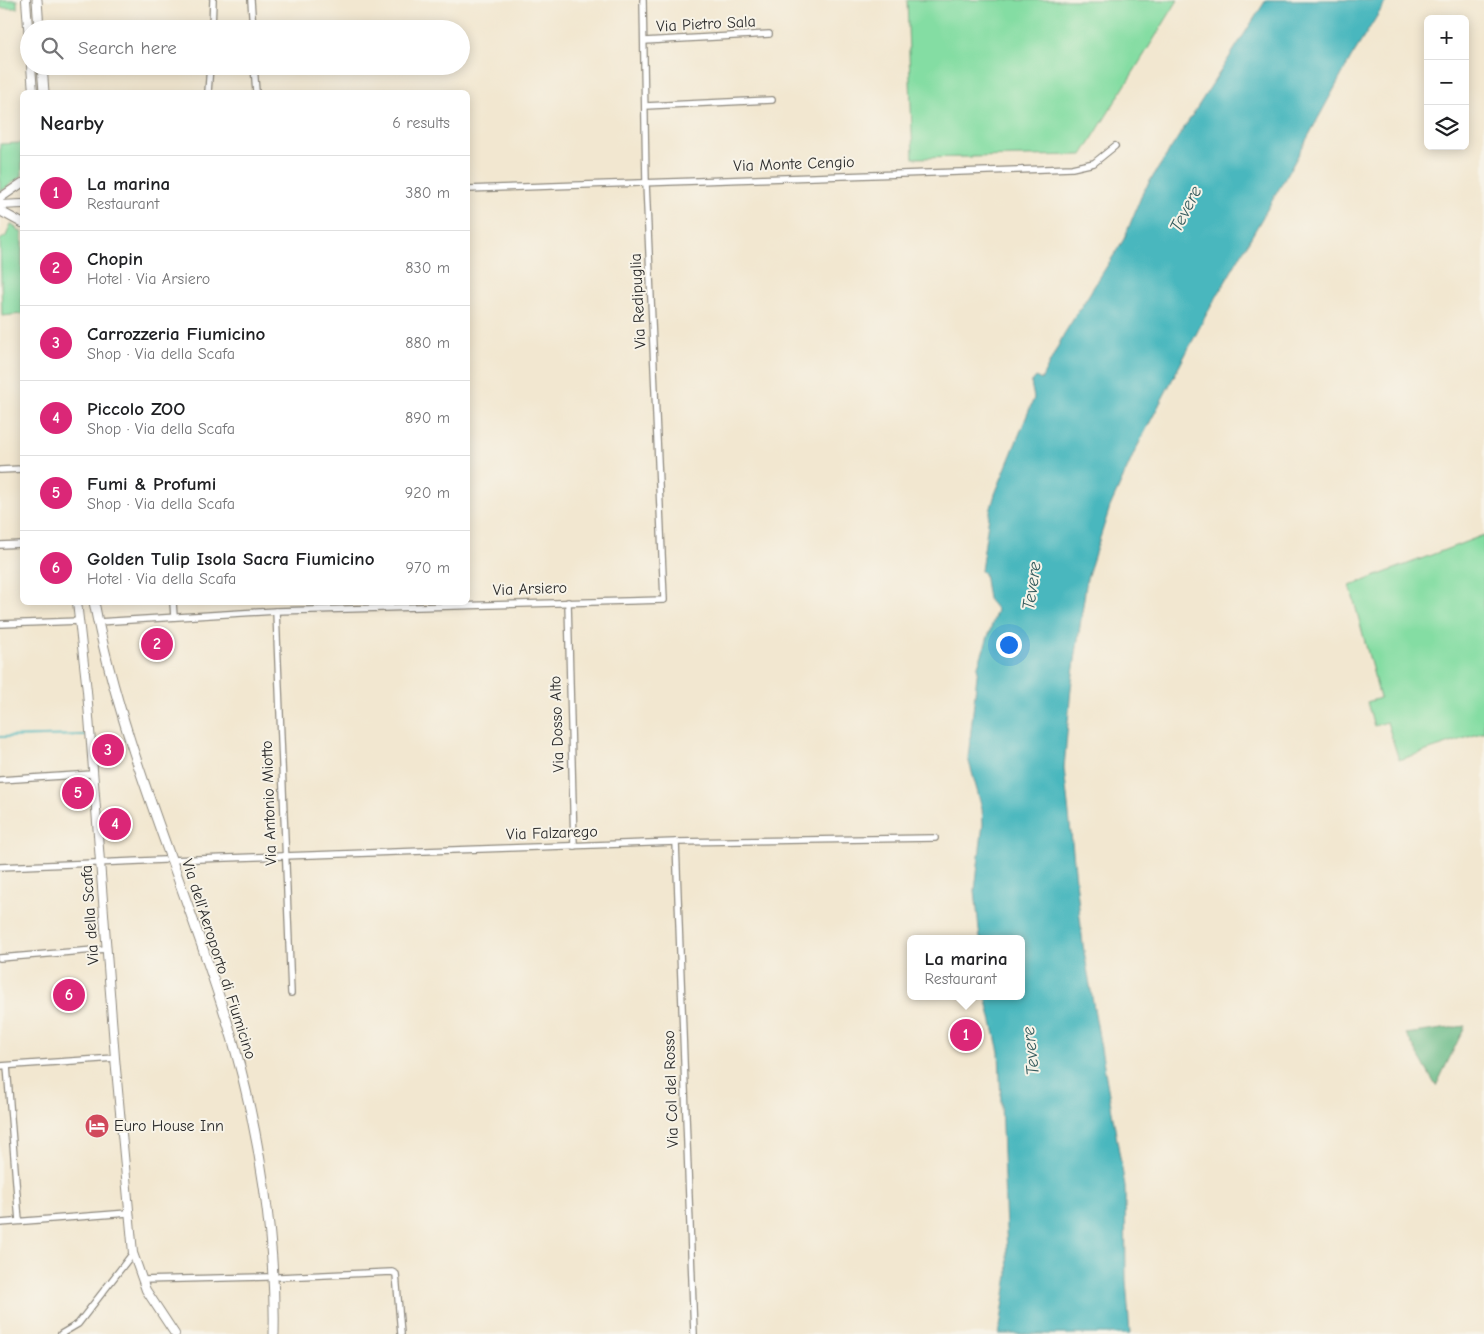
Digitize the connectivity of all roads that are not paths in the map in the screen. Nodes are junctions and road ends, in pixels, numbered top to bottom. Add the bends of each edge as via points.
1 (26, 0) edge
2 (37, 0) edge
3 (213, 0) edge
4 (251, 0) edge
5 (643, 0) edge
6 (28, 20) edge
7 (38, 20) edge
8 (212, 20) edge
9 (252, 20) edge
10 (769, 34) dead end
11 (644, 41) junction
12 (32, 75) edge
13 (43, 75) edge
14 (209, 75) edge
15 (255, 75) edge
16 (33, 90) edge
17 (44, 90) edge
18 (208, 90) edge
19 (256, 90) edge
20 (772, 100) dead end
21 (645, 106) junction
22 (1115, 146) dead end
23 (646, 183) junction
24 (20, 184) edge
25 (470, 189) edge
26 (0, 198) edge
27 (20, 204) edge
28 (0, 205) edge
29 (0, 211) edge
30 (20, 222) edge
31 (20, 469) edge
32 (0, 470) edge
33 (20, 544) edge
34 (0, 545) edge
35 (664, 600) joint
36 (568, 602) junction
37 (77, 605) edge
38 (95, 605) edge
39 (173, 605) edge
40 (276, 611) junction
41 (174, 617) junction
42 (80, 621) junction
43 (98, 622) junction
44 (0, 624) edge
45 (93, 774) junction
46 (0, 780) edge
47 (935, 838) dead end
48 (676, 842) junction
49 (574, 846) junction
50 (285, 854) junction
51 (167, 860) junction
52 (101, 864) junction
53 (0, 868) edge
54 (106, 949) junction
55 (0, 958) edge
56 (291, 993) dead end
57 (115, 1058) junction
58 (3, 1066) edge
59 (128, 1213) junction
60 (19, 1222) junction
61 (0, 1223) edge
62 (133, 1253) junction
63 (266, 1277) dead end
64 (279, 1277) dead end
65 (142, 1280) junction
66 (61, 1334) edge
67 (175, 1334) edge
68 (274, 1334) edge
69 (400, 1334) edge
70 (694, 1334) edge

1 - 6 street
2 - 7 main road
3 - 8 street
4 - 9 street
5 - 11 street, Via Redipuglia
10 - 11 street, Via Pietro Sala
11 - 21 street, Via Redipuglia
12 - 16 street
13 - 17 main road
14 - 18 street
15 - 19 street
20 - 21 street
21 - 23 street, Via Redipuglia
22 - 23 street, Via Monte Cengio via 1094,163 1072,168
23 - 25 street, Via Monte Cengio
23 - 35 street, Via Redipuglia
24 - 26 street
27 - 28 street
29 - 30 street
31 - 32 street
33 - 34 street
35 - 36 street, Via Arsiero
36 - 40 street, Via Arsiero
36 - 49 street, Via Dosso Alto
37 - 42 street, Via della Scafa
38 - 43 main road, Via dell'Aeroporto di Fiumicino
39 - 41 street
40 - 41 street, Via Arsiero
40 - 50 street, Via Antonio Miotto
41 - 43 street, Via Arsiero
42 - 44 street
42 - 45 street, Via della Scafa
43 - 51 main road, Via dell'Aeroporto di Fiumicino
45 - 46 street
45 - 52 street, Via della Scafa
47 - 48 street, Via Falzarego
48 - 49 street, Via Falzarego
48 - 70 street, Via Col del Rosso
49 - 50 street, Via Falzarego
50 - 51 street, Via Falzarego
50 - 56 street, Via Antonio Miotto
51 - 52 street, Via Falzarego
51 - 68 main road, Via dell'Aeroporto di Fiumicino via 233,1041 249,1108 268,1221
52 - 53 street, Via Falzarego
52 - 54 street, Via della Scafa
54 - 55 street
54 - 57 street, Via della Scafa
57 - 58 street
57 - 59 street, Via della Scafa
58 - 60 street
59 - 60 street
59 - 62 street, Via della Scafa
60 - 61 street
62 - 65 street, Via della Scafa
62 - 66 street via 78,1324
63 - 65 street
64 - 69 street via 392,1272 396,1274
65 - 67 street, Via della Scafa

